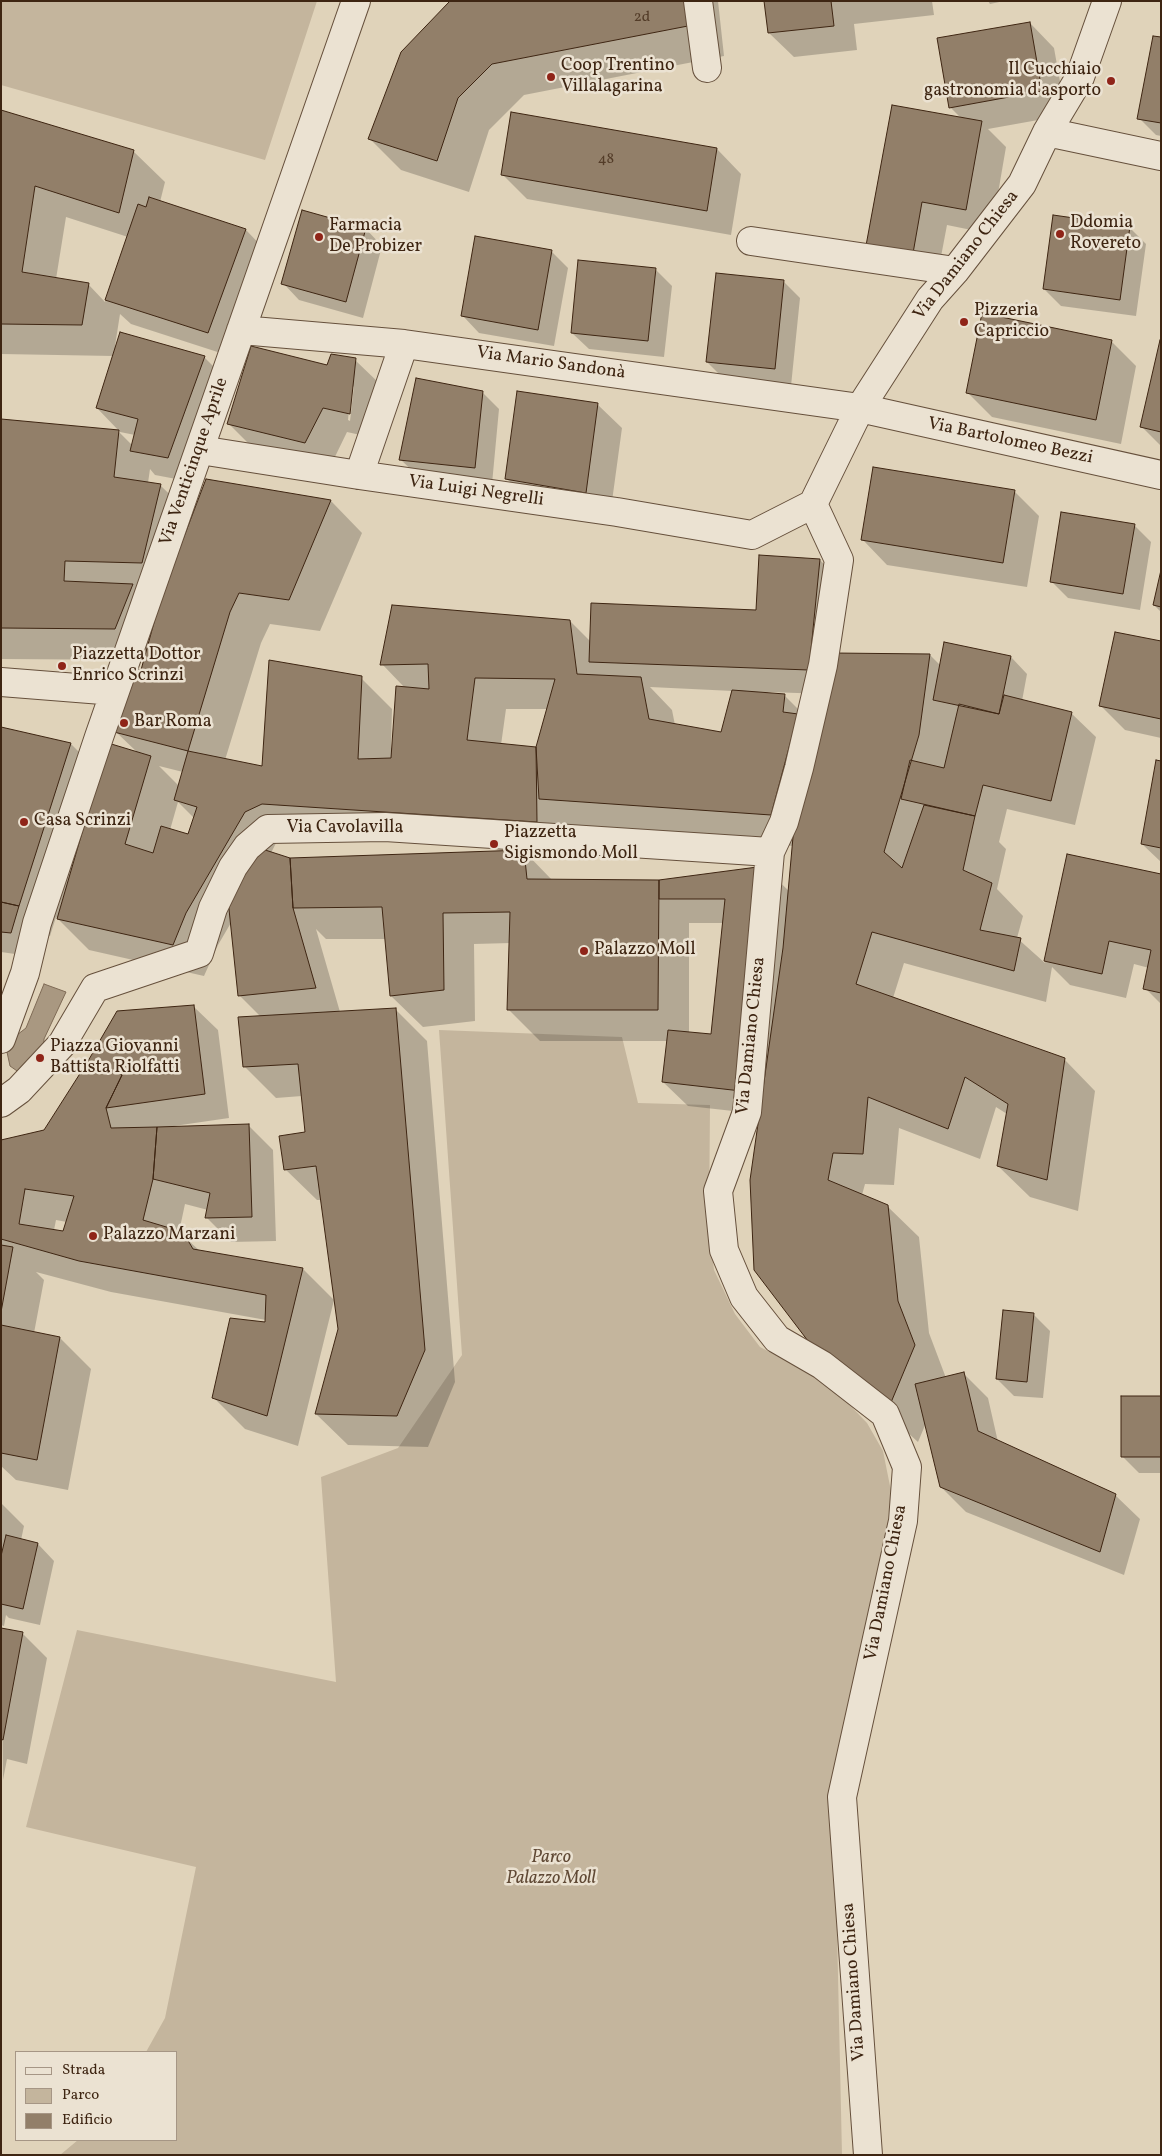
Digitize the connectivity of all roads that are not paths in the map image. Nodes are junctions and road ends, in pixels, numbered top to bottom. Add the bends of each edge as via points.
1 (356, 1) edge
2 (698, 1) edge
3 (1107, 1) edge
4 (707, 68) dead end
5 (1047, 132) junction
6 (1161, 156) edge
7 (751, 241) dead end
8 (955, 271) junction
9 (241, 330) junction
10 (404, 344) junction
11 (860, 408) junction
12 (200, 450) junction
13 (1161, 475) edge
14 (359, 476) junction
15 (813, 504) junction
16 (1, 682) edge
17 (115, 691) junction
18 (770, 852) junction
19 (1, 1039) edge
20 (1, 1103) edge
21 (868, 2155) edge

1 - 9 street, Via Venticinque Aprile
2 - 4 street
3 - 5 street, Via Damiano Chiesa via 1080,77
5 - 6 street
5 - 8 street, Via Damiano Chiesa via 1022,184
7 - 8 street
8 - 11 street, Via Damiano Chiesa via 930,299
9 - 10 street, Via Mario Sandonà
9 - 12 street, Via Venticinque Aprile
10 - 11 street, Via Mario Sandonà
10 - 14 street
11 - 13 street, Via Bartolomeo Bezzi
11 - 15 street, Via Damiano Chiesa
12 - 14 street, Via Luigi Negrelli
12 - 17 street, Via Venticinque Aprile
14 - 15 street, Via Luigi Negrelli via 617,512 752,535
15 - 18 street, Via Damiano Chiesa via 839,560 823,665 801,759 784,822
16 - 17 street
17 - 19 street, Via Venticinque Aprile
18 - 20 street, Via Cavolavilla via 385,827 268,829 247,847 233,867 212,908 199,953 95,988 62,1044 19,1090
18 - 21 street, Via Damiano Chiesa via 747,1112 718,1191 724,1250 744,1297 777,1339 822,1365 885,1414 907,1467 903,1521 842,1797

